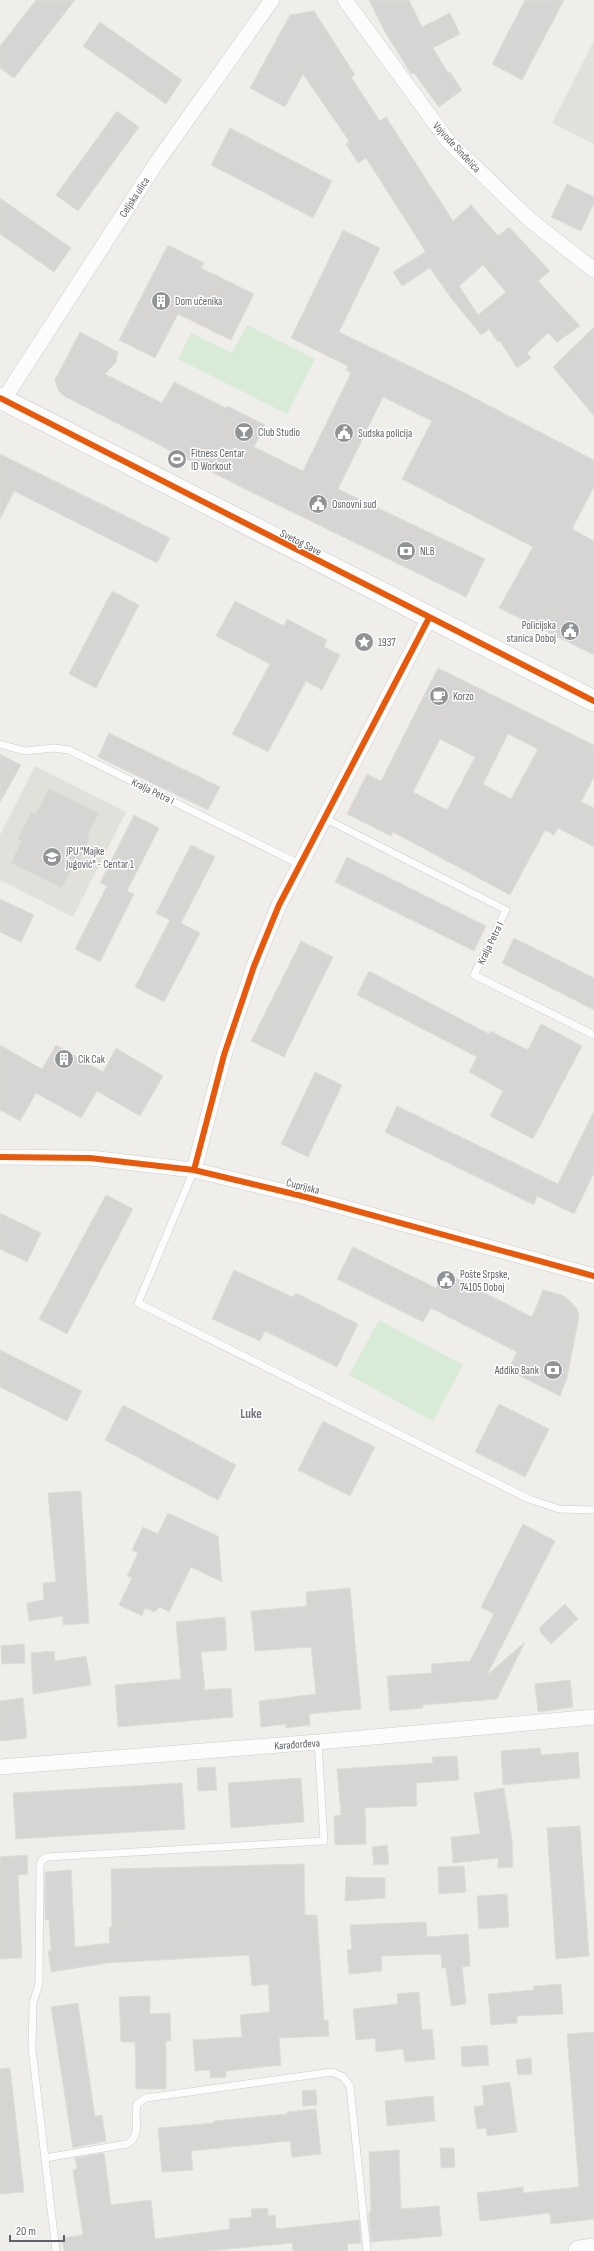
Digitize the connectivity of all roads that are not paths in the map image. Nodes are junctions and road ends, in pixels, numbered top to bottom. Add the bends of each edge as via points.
1 (272, 0) edge
2 (346, 0) edge
3 (594, 270) edge
4 (2, 399) edge
5 (429, 618) junction
6 (594, 701) edge
7 (0, 744) edge
8 (324, 818) junction
9 (299, 864) junction
10 (594, 1035) edge
11 (0, 1158) edge
12 (194, 1170) junction
13 (594, 1276) edge
14 (594, 1510) edge
15 (594, 1717) edge
16 (318, 1742) junction
17 (0, 1767) edge
18 (45, 2158) junction
19 (594, 2249) edge
20 (56, 2251) edge
21 (367, 2251) edge
22 (579, 2251) edge

1 - 4 street, Celjska ulica via 157,162
2 - 3 street, Vojvode Sinđelića via 448,141 530,220
4 - 5 street, Svetog Save
5 - 6 street, Svetog Save
5 - 8 street
7 - 9 lane, Kralja Petra I via 25,751 54,748 69,750
8 - 9 street
8 - 10 lane, Kralja Petra I via 506,910 474,975
9 - 12 street via 254,966 226,1048
11 - 12 street, Ćuprijska via 90,1158
12 - 13 street, Ćuprijska via 302,1196
12 - 14 lane via 138,1303 529,1499 559,1508
15 - 16 street, Karađorđeva
16 - 17 street, Karađorđeva
16 - 18 lane via 324,1841 48,1857 42,1860 39,1984 31,2018
18 - 20 lane
18 - 21 lane via 133,2141 136,2134 137,2104 146,2098 332,2072 343,2077 350,2086
19 - 22 street

